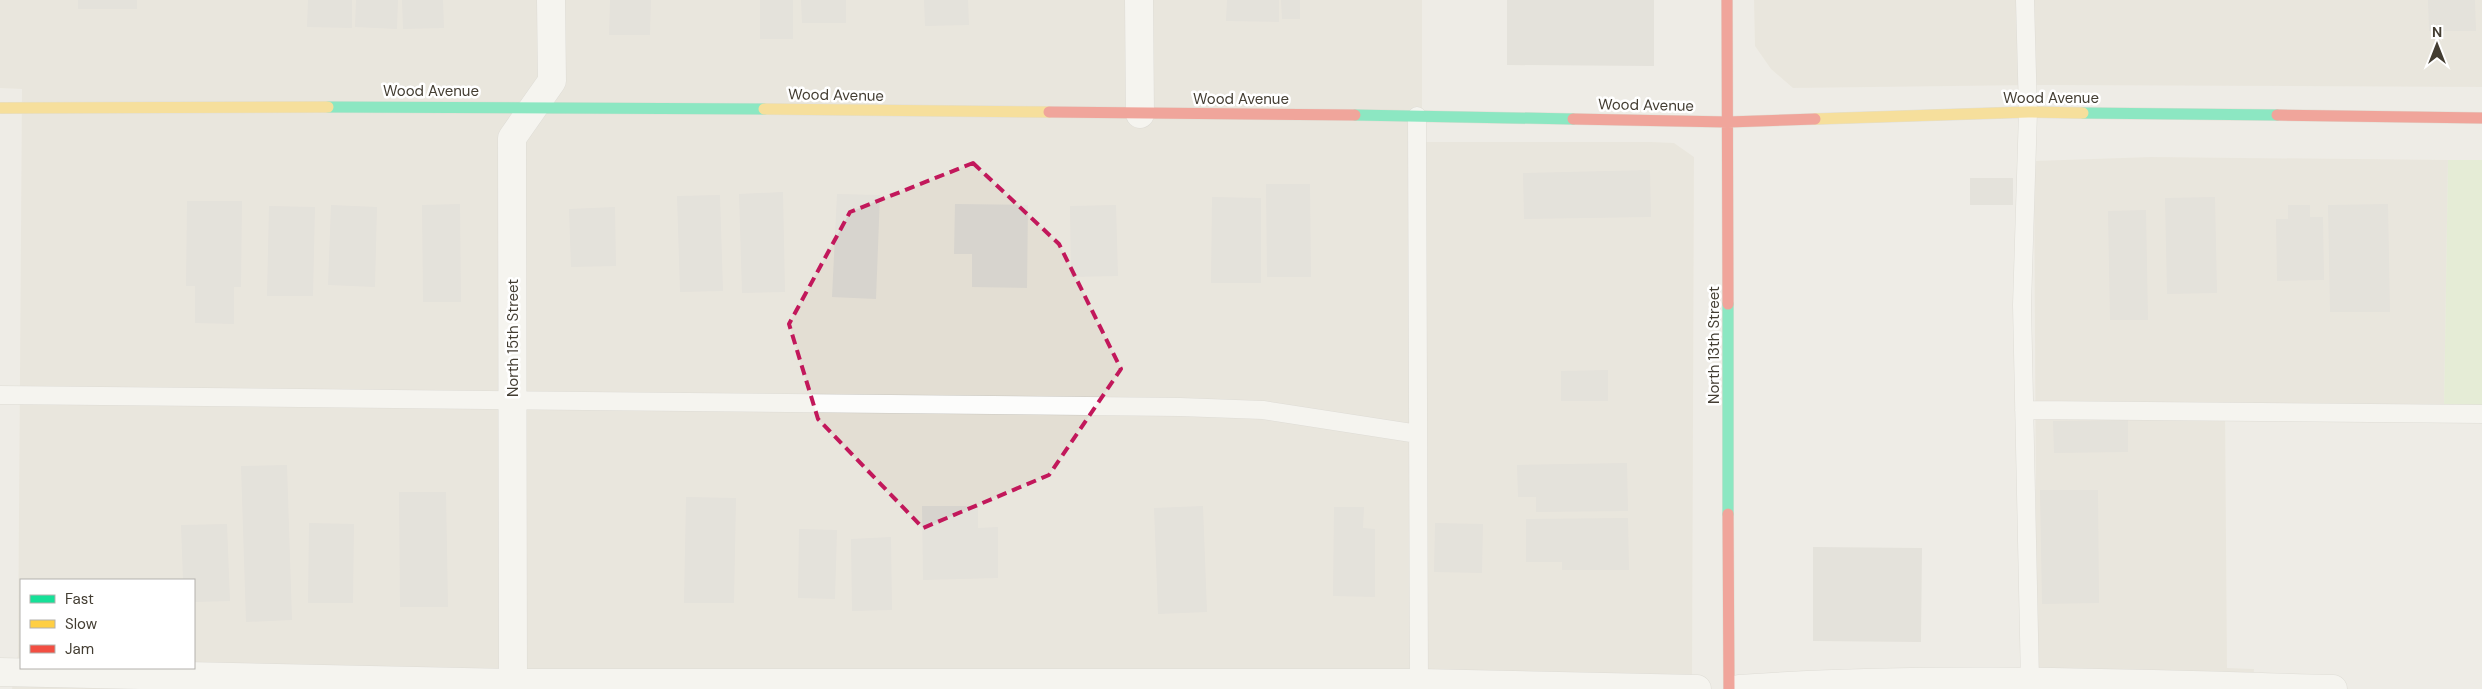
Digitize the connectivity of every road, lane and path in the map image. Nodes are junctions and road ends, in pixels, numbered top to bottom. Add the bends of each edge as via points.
1 (551, 0) edge
2 (1139, 0) edge
3 (1727, 0) edge
4 (2025, 0) edge
5 (534, 106) junction
6 (0, 108) edge
7 (2028, 112) junction
8 (1140, 114) junction
9 (1417, 116) junction
10 (2482, 118) edge
11 (1728, 122) junction
12 (0, 396) edge
13 (513, 401) junction
14 (2024, 410) junction
15 (2482, 414) edge
16 (1418, 434) junction
17 (0, 672) edge
18 (2030, 682) junction
19 (513, 686) edge
20 (1419, 686) edge
21 (1697, 689) edge
22 (1730, 689) edge
23 (1740, 689) edge
24 (2333, 689) edge

1 - 5 street, North 15th Street via 552,81
2 - 8 street
3 - 11 street, North 13th Street
4 - 7 lane
5 - 6 street, Wood Avenue
5 - 8 street, Wood Avenue
5 - 13 street, North 15th Street via 512,138
7 - 10 street, Wood Avenue
7 - 11 street, Wood Avenue
7 - 14 lane via 2022,305
8 - 9 street, Wood Avenue
9 - 11 street, Wood Avenue
9 - 16 lane
11 - 22 street, North 13th Street
12 - 13 lane
13 - 16 lane via 1254,410
13 - 19 street, North 15th Street
14 - 15 lane
14 - 18 lane
16 - 20 lane
17 - 19 street
18 - 23 street via 1806,684
18 - 24 street
19 - 20 street
20 - 21 street

